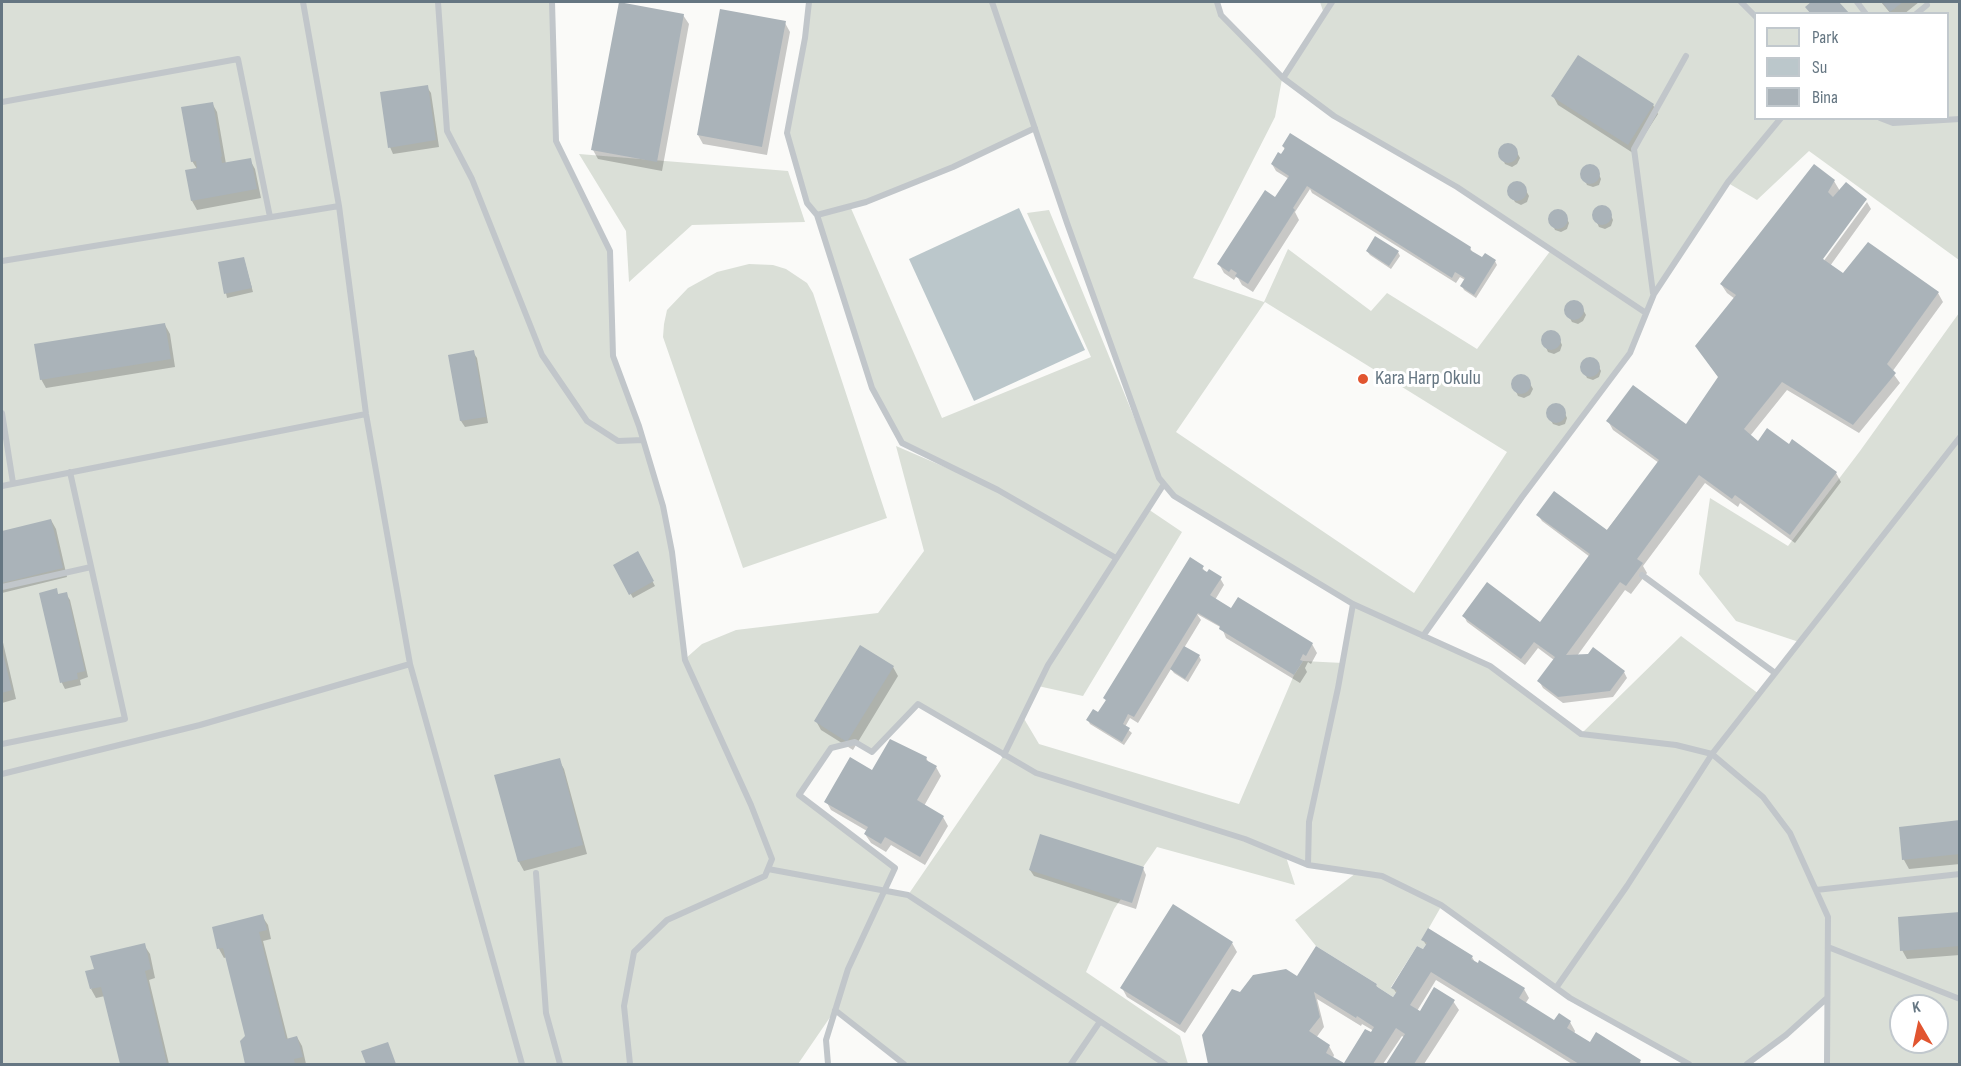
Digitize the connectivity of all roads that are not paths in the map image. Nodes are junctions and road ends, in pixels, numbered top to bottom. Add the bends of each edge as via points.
1 (303, 2) edge
2 (438, 2) edge
3 (552, 2) edge
4 (809, 2) edge
5 (992, 2) edge
6 (1216, 2) edge
7 (1332, 2) edge
8 (1741, 2) edge
9 (1927, 5) dead end
10 (1918, 12) edge
11 (1754, 16) edge
12 (1686, 56) dead end
13 (1282, 78) junction
14 (2, 102) edge
15 (1779, 120) edge
16 (1885, 120) edge
17 (1942, 120) edge
18 (1035, 128) junction
19 (339, 206) junction
20 (817, 214) junction
21 (270, 217) junction
22 (2, 261) edge
23 (1654, 294) junction
24 (1646, 313) junction
25 (2, 413) edge
26 (366, 414) junction
27 (1959, 436) edge
28 (643, 440) junction
29 (5, 455) edge
30 (70, 472) junction
31 (13, 483) junction
32 (1164, 484) junction
33 (2, 486) edge
34 (1116, 558) junction
35 (91, 567) junction
36 (1642, 575) dead end
37 (2, 587) edge
38 (1353, 604) junction
39 (1423, 636) junction
40 (410, 664) junction
41 (1775, 674) junction
42 (2, 744) edge
43 (1712, 754) junction
44 (1004, 755) junction
45 (2, 774) edge
46 (1308, 865) junction
47 (768, 868) junction
48 (536, 873) dead end
49 (1959, 874) edge
50 (1816, 890) junction
51 (886, 891) junction
52 (1828, 947) junction
53 (1556, 988) junction
54 (1827, 998) junction
55 (1959, 999) edge
56 (835, 1010) junction
57 (1099, 1023) junction
58 (522, 1065) edge
59 (560, 1065) edge
60 (630, 1065) edge
61 (828, 1065) edge
62 (904, 1065) edge
63 (1071, 1065) edge
64 (1165, 1065) edge
65 (1689, 1065) edge
66 (1747, 1065) edge
67 (1827, 1065) edge

1 - 19 lane
2 - 28 lane via 447,131 476,190 542,355 587,421 618,441
3 - 28 lane via 556,141 610,251 614,356
4 - 20 lane via 788,133 807,203
5 - 18 lane
6 - 13 lane via 1221,15
7 - 13 lane
8 - 11 lane
9 - 10 lane
12 - 23 lane via 1635,149
13 - 24 lane via 1334,116 1457,187
14 - 21 lane via 238,59
15 - 23 lane via 1728,182
16 - 17 lane
18 - 20 lane via 866,202
18 - 32 lane
19 - 21 lane
19 - 26 lane
20 - 34 lane via 872,388 902,442 998,490
21 - 22 lane
23 - 24 lane
24 - 39 lane via 1630,353
25 - 29 lane
26 - 30 lane
26 - 40 lane
27 - 41 lane
28 - 47 lane via 672,552 685,660 751,805 772,859
29 - 31 lane
30 - 31 lane
30 - 35 lane
31 - 33 lane
32 - 34 lane
32 - 38 lane via 1174,496
34 - 44 lane via 1048,665
35 - 37 lane
35 - 42 lane via 125,719
36 - 41 lane
38 - 39 lane
38 - 46 lane via 1309,822
39 - 43 lane via 1490,666 1581,734 1676,745
40 - 45 lane via 200,725
40 - 58 lane
41 - 43 lane
43 - 50 lane via 1763,797 1790,833
43 - 53 lane
44 - 46 lane via 1036,773 1245,839
44 - 51 lane via 918,704 872,753 855,742 831,748 799,795 895,868
46 - 53 lane via 1382,876 1441,905
47 - 51 lane
47 - 60 lane via 765,876 667,920 634,951 624,1005
48 - 59 lane via 546,1012
49 - 50 lane
50 - 52 lane via 1828,917
51 - 56 lane via 848,969
51 - 57 lane via 908,895
52 - 54 lane
52 - 55 lane
53 - 65 lane
54 - 66 lane
54 - 67 lane
56 - 61 lane via 826,1040
56 - 62 lane
57 - 63 lane
57 - 64 lane

